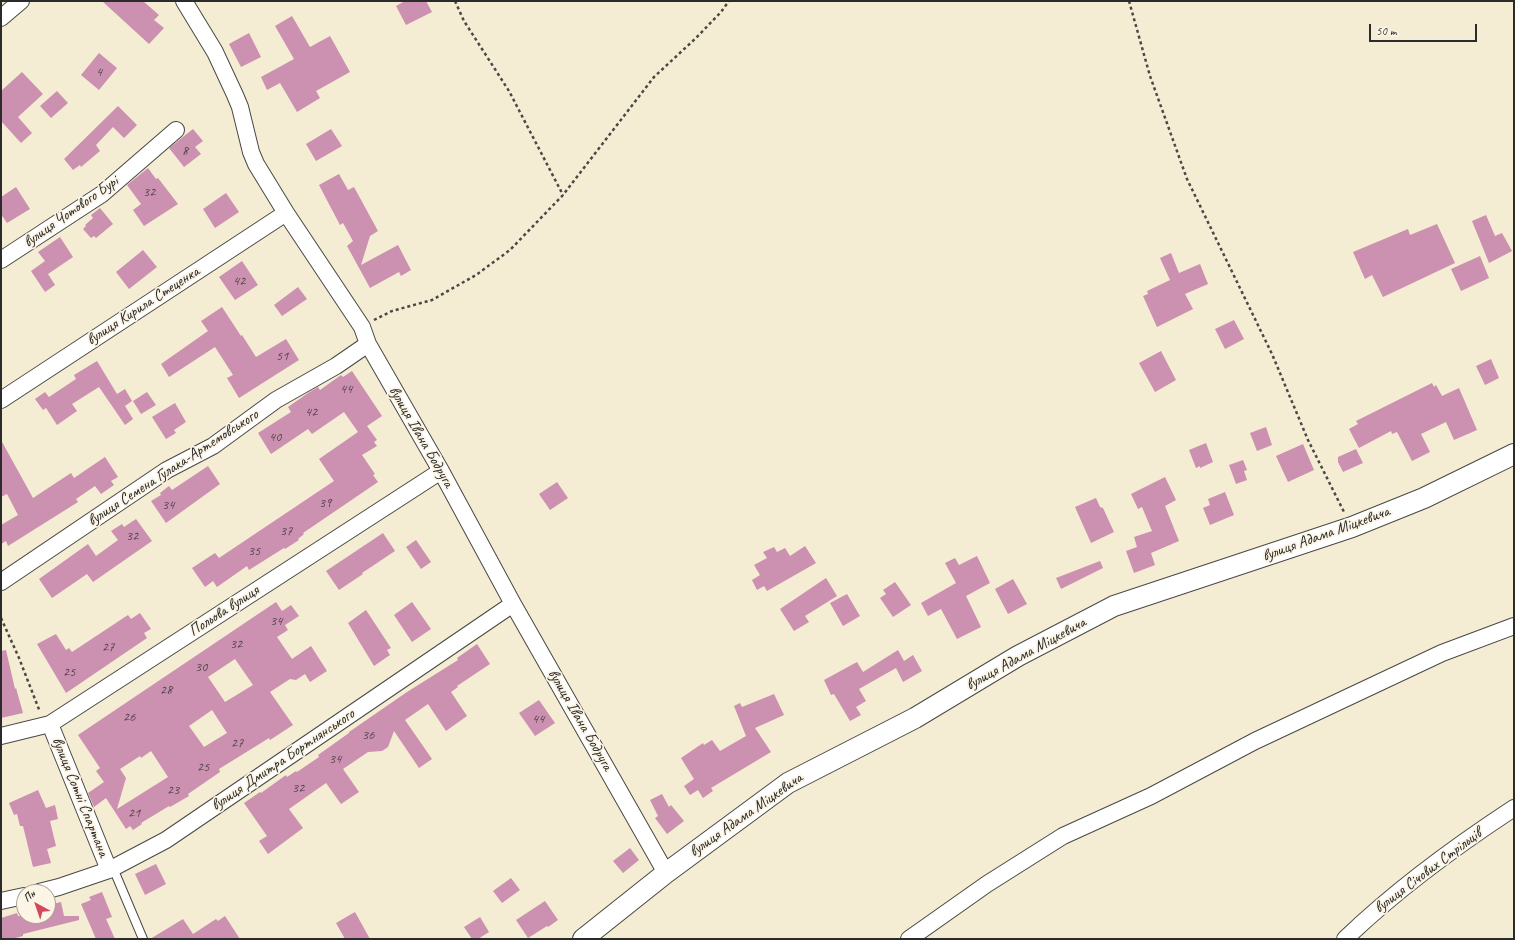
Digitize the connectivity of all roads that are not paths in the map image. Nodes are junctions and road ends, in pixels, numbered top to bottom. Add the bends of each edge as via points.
1 (21, 1) edge
2 (184, 1) edge
3 (1, 18) edge
4 (176, 130) dead end
5 (286, 213) junction
6 (1, 260) edge
7 (368, 344) junction
8 (1, 400) edge
9 (1514, 454) edge
10 (441, 471) junction
11 (1, 582) edge
12 (514, 604) junction
13 (1514, 626) edge
14 (47, 724) junction
15 (1, 736) edge
16 (1514, 808) edge
17 (111, 869) junction
18 (666, 872) junction
19 (56, 888) edge
20 (16, 898) edge
21 (1, 901) edge
22 (143, 939) edge
23 (582, 939) edge
24 (909, 939) edge
25 (1345, 939) edge

1 - 3 street
2 - 5 street, вулиця Івана Бодруга via 215,52 240,107 256,164
4 - 6 street, вулиця Чотового Бурі via 102,194
5 - 7 street, вулиця Івана Бодруга via 362,327
5 - 8 street, вулиця Кирила Стеценка
7 - 10 street, вулиця Івана Бодруга
7 - 11 street, вулиця Семена Гулака-Артемовського via 336,366 276,400 213,446 167,470
9 - 18 street, вулиця Адама Міцкевича via 1424,498 1352,527 1114,606 1018,656 915,718 795,778
10 - 12 street, вулиця Івана Бодруга
10 - 14 street, Польова вулиця
12 - 17 street, вулиця Дмитра Бортнянського via 166,840
12 - 18 street, вулиця Івана Бодруга
13 - 24 street via 1442,653 1255,742 1151,796 1063,836 987,884
14 - 15 street, Польова вулиця
14 - 17 street, вулиця Сотні Спартана
16 - 25 street, вулиця Січових Стрільців via 1470,837 1369,916
17 - 19 street, вулиця Дмитра Бортнянського
17 - 22 lane
18 - 23 street, вулиця Адама Міцкевича
20 - 21 street

